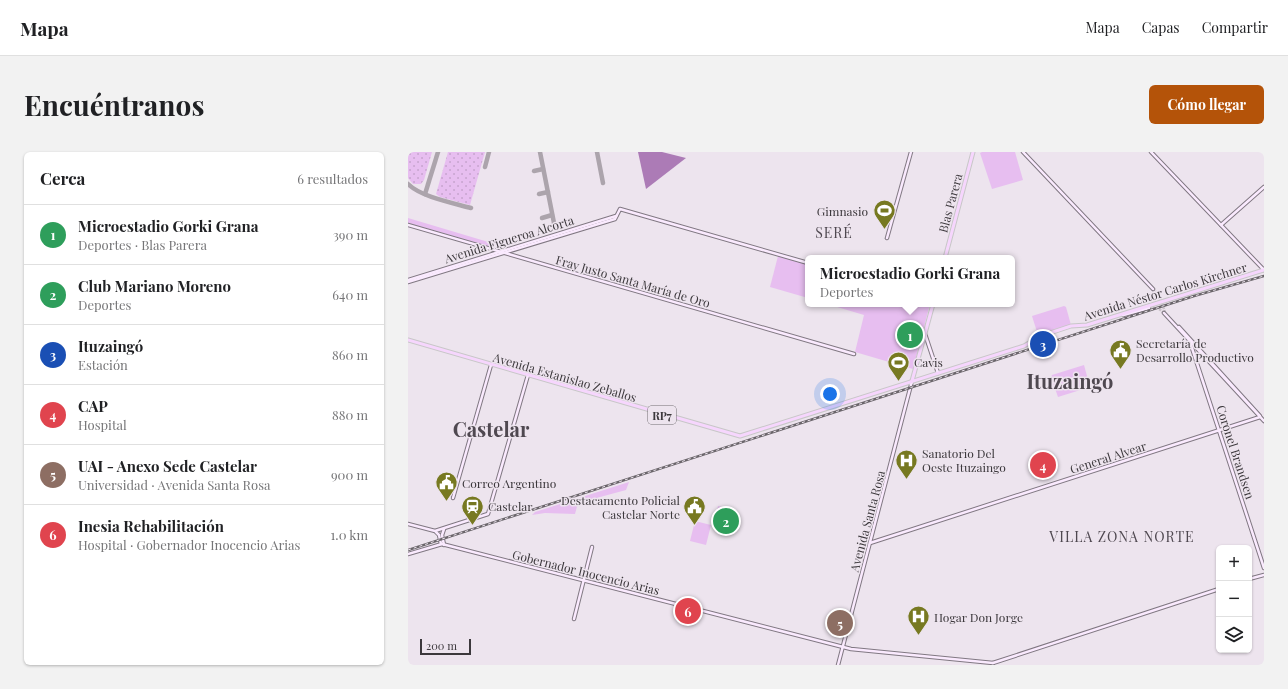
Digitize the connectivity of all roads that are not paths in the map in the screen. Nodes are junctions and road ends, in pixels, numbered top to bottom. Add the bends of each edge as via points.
1 (911, 152) edge
2 (973, 152) edge
3 (1023, 152) edge
4 (1151, 152) edge
5 (1264, 187) edge
6 (408, 225) edge
7 (1221, 225) junction
8 (887, 238) dead end
9 (500, 252) junction
10 (946, 255) edge
11 (805, 262) edge
12 (1264, 270) edge
13 (408, 281) edge
14 (1153, 289) tunnel mouth
15 (932, 307) edge
16 (1149, 308) tunnel mouth
17 (1119, 315) junction
18 (925, 334) junction
19 (408, 340) edge
20 (1190, 342) junction
21 (854, 354) dead end
22 (491, 365) junction
23 (938, 374) junction
24 (528, 375) junction
25 (912, 382) junction
26 (1260, 417) junction
27 (1264, 421) edge
28 (1220, 431) junction
29 (453, 498) dead end
30 (408, 524) edge
31 (444, 529) junction
32 (436, 532) junction
33 (870, 543) junction
34 (440, 544) junction
35 (445, 545) junction
36 (592, 547) dead end
37 (408, 554) edge
38 (1264, 568) edge
39 (1264, 574) edge
40 (1252, 578) edge
41 (583, 580) junction
42 (1216, 590) edge
43 (574, 619) dead end
44 (843, 647) junction
45 (995, 663) edge
46 (838, 665) edge

1 - 8 street
2 - 10 main road, Blas Parera
3 - 14 street
4 - 7 street
5 - 7 street
6 - 9 street, Fray Justo Santa María de Oro
7 - 12 street
9 - 11 street, Avenida Figueroa Alcorta via 616,217 618,209 624,209
9 - 13 street, Avenida Figueroa Alcorta
9 - 21 street, Fray Justo Santa María de Oro
12 - 17 main road, Avenida Néstor Carlos Kirchner / RP7
15 - 18 main road
16 - 17 street
17 - 23 main road, Avenida Néstor Carlos Kirchner / RP7 via 1087,325 1058,330 1024,346
18 - 23 street
18 - 25 main road
19 - 22 main road, Avenida Estanislao Zeballos / RP7
20 - 26 street
20 - 26 street via 1165,313
20 - 28 street, Coronel Brandsen
22 - 24 main road, Avenida Estanislao Zeballos / RP7
22 - 29 street
23 - 25 main road, Avenida Néstor Carlos Kirchner / RP7
24 - 25 main road, Avenida Estanislao Zeballos / RP7 via 740,436
24 - 31 street via 488,514
25 - 33 street, Avenida Santa Rosa
26 - 27 street
26 - 28 street, General Alvear
28 - 33 street, General Alvear
28 - 38 street, Coronel Brandsen
30 - 32 street
31 - 32 street
31 - 35 street via 442,535
32 - 34 street via 440,536
33 - 44 street, Avenida Santa Rosa
34 - 35 street, Gobernador Inocencio Arias
34 - 37 street
35 - 41 street, Gobernador Inocencio Arias
36 - 41 street
39 - 40 street
41 - 43 street
41 - 44 street, Gobernador Inocencio Arias
42 - 45 street
44 - 45 street, Gobernador Inocencio Arias
44 - 46 street, Avenida Santa Rosa

